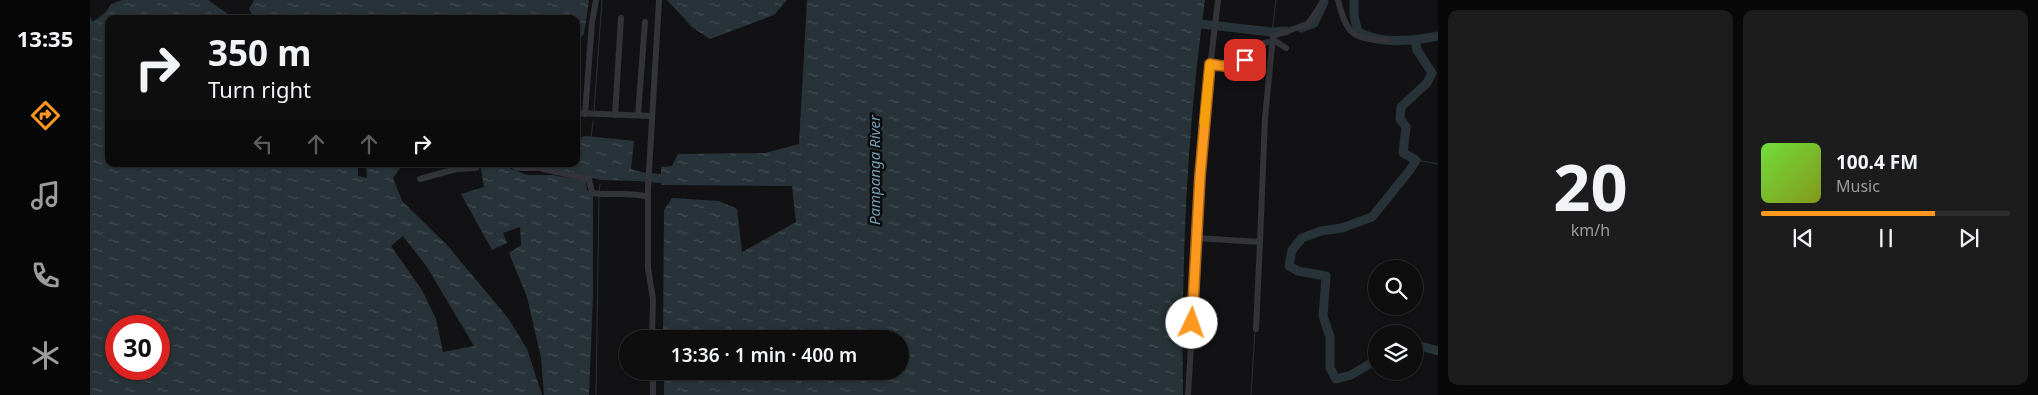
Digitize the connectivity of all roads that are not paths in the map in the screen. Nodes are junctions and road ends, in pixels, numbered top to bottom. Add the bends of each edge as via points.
1 (596, 0) edge
2 (659, 0) edge
3 (1218, 0) edge
4 (1324, 0) edge
5 (1338, 0) edge
6 (621, 18) dead end
7 (645, 22) dead end
8 (1386, 40) dead end
9 (1270, 42) junction
10 (1286, 48) dead end
11 (1210, 64) junction
12 (580, 114) edge
13 (585, 114) junction
14 (615, 115) junction
15 (638, 115) junction
16 (651, 116) junction
17 (476, 167) edge
18 (516, 167) edge
19 (420, 179) dead end
20 (648, 197) junction
21 (1197, 238) junction
22 (1257, 242) junction
23 (1256, 329) dead end
24 (652, 330) edge
25 (653, 380) edge
26 (653, 395) edge
27 (1188, 395) edge

1 - 13 street
2 - 16 street
3 - 11 street
4 - 9 street via 1308,24 1274,34
5 - 8 street via 1345,23 1356,36
6 - 14 street
7 - 15 street
9 - 10 street
9 - 11 street via 1250,50 1244,62 1239,64 1223,67
9 - 22 street
11 - 21 street
12 - 13 street
13 - 14 street
14 - 15 street
15 - 16 street
16 - 20 street
17 - 19 street
18 - 20 street via 540,168 589,179 592,193
20 - 24 street
21 - 22 street
21 - 27 street
22 - 23 street
25 - 26 street

